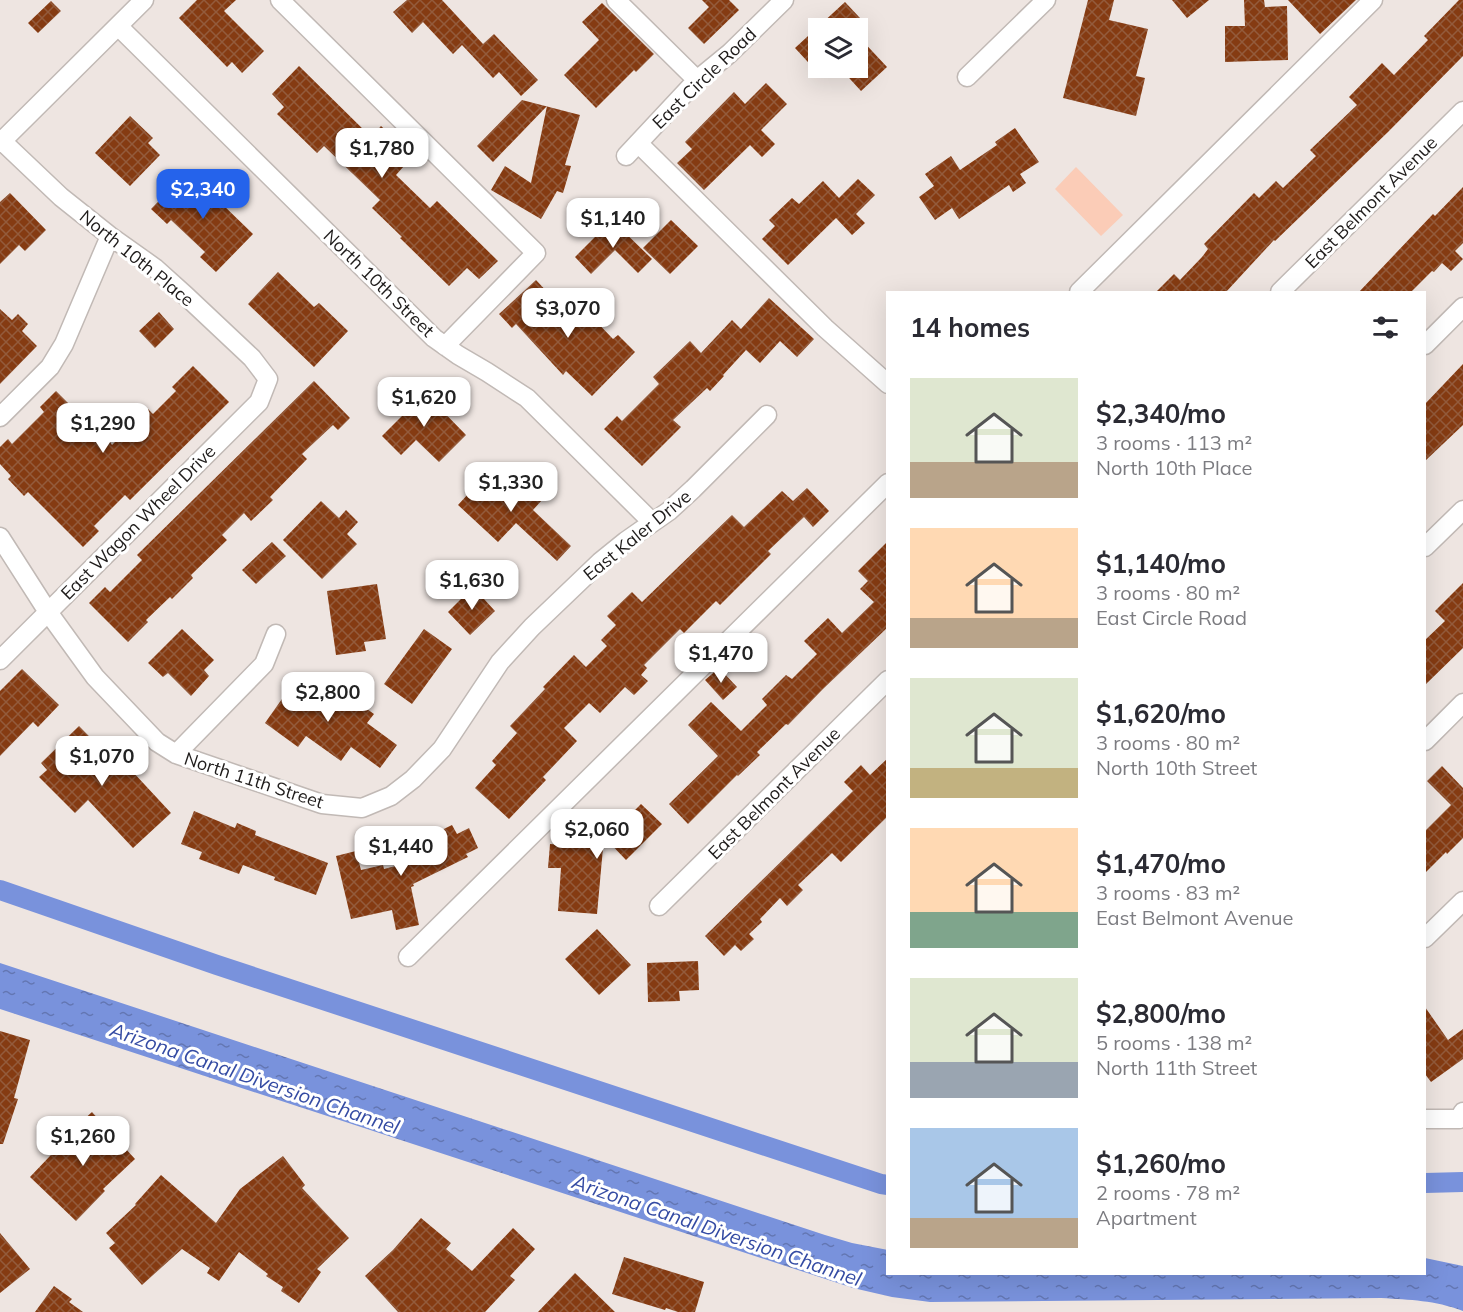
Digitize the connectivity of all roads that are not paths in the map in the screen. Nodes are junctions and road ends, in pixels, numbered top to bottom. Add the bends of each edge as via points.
1 (144, 0) edge
2 (280, 0) edge
3 (616, 0) edge
4 (784, 0) edge
5 (1046, 0) edge
6 (1373, 0) edge
7 (118, 26) junction
8 (967, 77) dead end
9 (698, 80) junction
10 (1463, 111) edge
11 (1, 142) edge
12 (110, 236) junction
13 (1080, 291) edge
14 (1281, 291) edge
15 (1463, 307) edge
16 (1426, 344) edge
17 (445, 346) junction
18 (268, 379) joint
19 (886, 382) edge
20 (768, 415) dead end
21 (0, 417) edge
22 (886, 485) edge
23 (1463, 510) edge
24 (652, 522) junction
25 (0, 537) edge
26 (1426, 547) edge
27 (48, 612) junction
28 (276, 634) dead end
29 (0, 660) edge
30 (886, 682) edge
31 (1463, 703) edge
32 (1426, 740) edge
33 (176, 754) junction
34 (362, 808) joint
35 (1463, 901) edge
36 (659, 906) dead end
37 (1426, 937) edge
38 (408, 957) dead end
39 (1463, 1112) edge
40 (1426, 1119) edge

1 - 7 street
2 - 17 street via 536,253
3 - 9 street
4 - 9 street, East Circle Road
5 - 8 street
6 - 13 street
7 - 11 street
7 - 17 street, North 10th Street
9 - 19 street, East Circle Road via 632,150
10 - 14 street, East Belmont Avenue
11 - 12 street, North 10th Place via 60,197
12 - 18 street, North 10th Place via 186,295 252,358
12 - 21 street via 64,345 50,367
15 - 16 street
17 - 24 street, North 10th Street via 527,398
18 - 27 street, East Wagon Wheel Drive via 259,402
20 - 24 street, East Kaler Drive via 693,489
22 - 38 street
23 - 26 street
24 - 34 street, East Kaler Drive via 600,562 532,627 500,662 442,749 413,779 391,796
25 - 27 street, North 11th Street
27 - 29 street, East Wagon Wheel Drive
27 - 33 street, North 11th Street via 95,677 157,742
28 - 33 street via 264,664
30 - 36 street, East Belmont Avenue
31 - 32 street
33 - 34 street, North 11th Street via 322,804
35 - 37 street
39 - 40 street via 1459,1119

